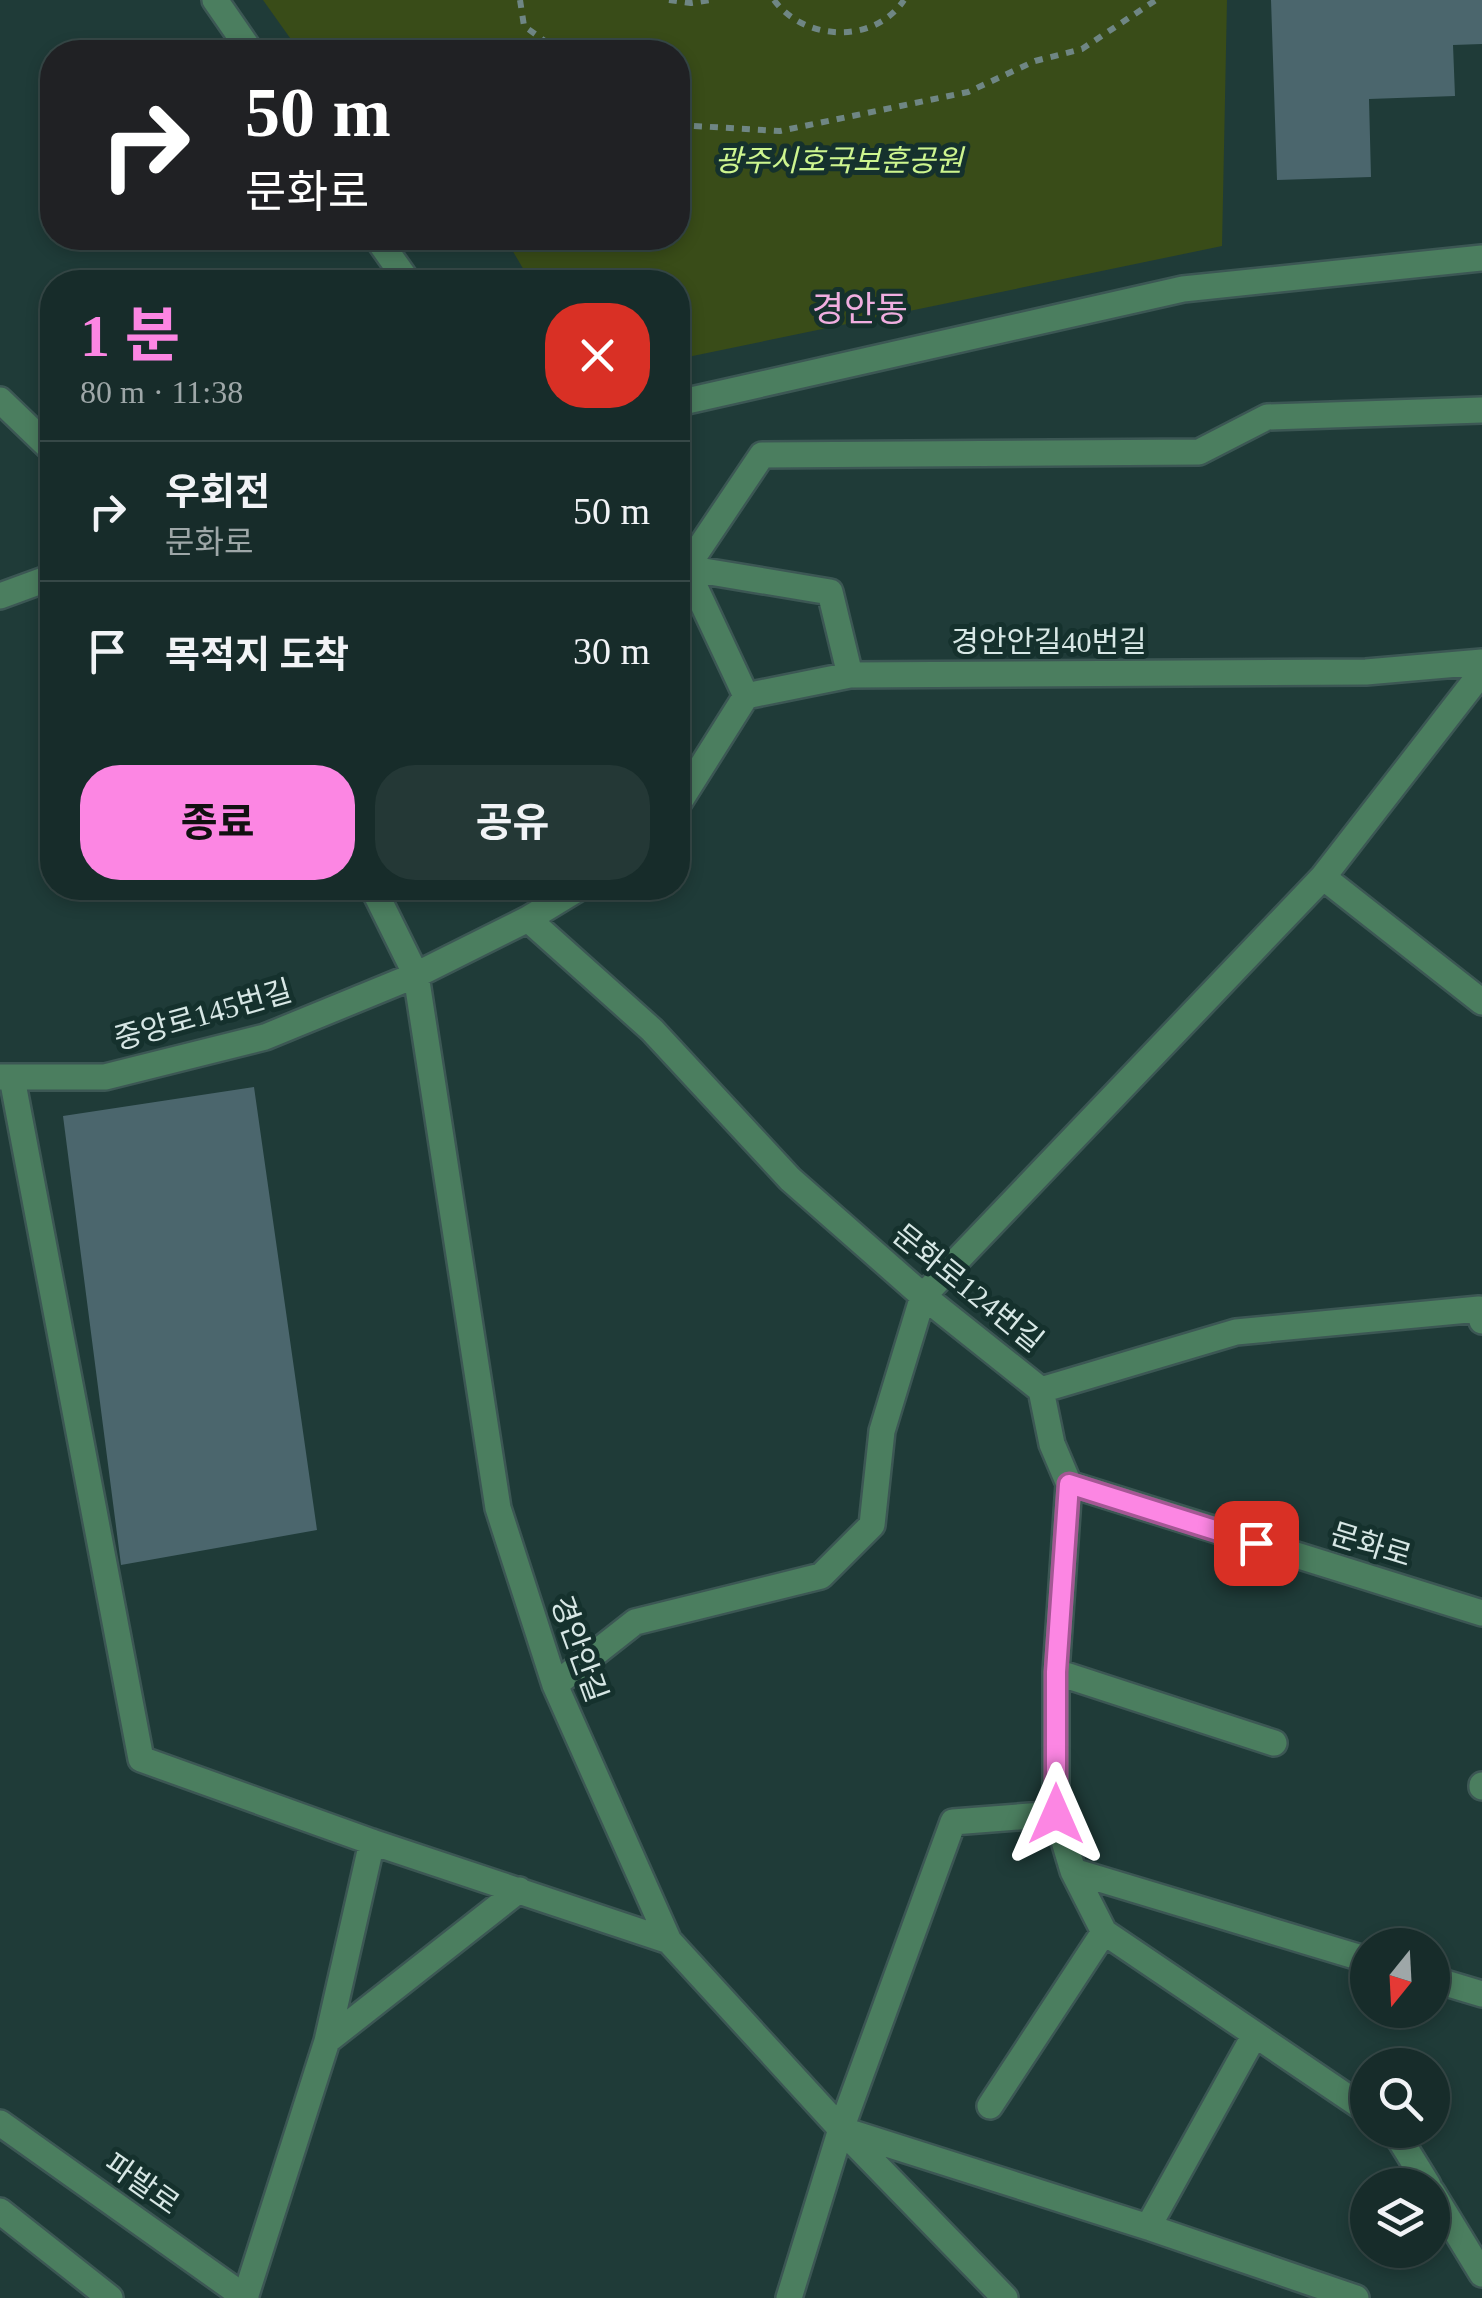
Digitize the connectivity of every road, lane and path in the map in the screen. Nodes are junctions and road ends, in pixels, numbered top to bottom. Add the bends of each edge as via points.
1 (215, 0) edge
2 (520, 0) edge
3 (669, 0) edge
4 (710, 0) edge
5 (774, 0) edge
6 (904, 0) edge
7 (1156, 0) edge
8 (243, 40) edge
9 (543, 40) edge
10 (690, 126) edge
11 (1482, 258) edge
12 (0, 400) edge
13 (690, 400) edge
14 (1482, 410) edge
15 (40, 438) edge
16 (690, 554) edge
17 (690, 566) edge
18 (40, 581) edge
19 (690, 581) edge
20 (0, 596) edge
21 (1482, 662) edge
22 (1482, 672) edge
23 (850, 675) junction
24 (746, 696) junction
25 (690, 785) edge
26 (1323, 877) junction
27 (379, 900) edge
28 (559, 900) edge
29 (528, 919) junction
30 (416, 974) junction
31 (1482, 1002) edge
32 (6, 1078) edge
33 (923, 1296) junction
34 (1481, 1312) edge
35 (1042, 1390) junction
36 (1069, 1484) junction
37 (1482, 1612) edge
38 (1056, 1672) junction
39 (554, 1686) junction
40 (1274, 1742) dead end
41 (1056, 1814) junction
42 (372, 1842) junction
43 (1074, 1871) junction
44 (519, 1890) junction
45 (1104, 1932) junction
46 (669, 1941) junction
47 (1350, 1955) edge
48 (1450, 1984) edge
49 (1482, 1994) edge
50 (1254, 2036) junction
51 (327, 2041) junction
52 (1350, 2099) edge
53 (990, 2106) dead end
54 (0, 2123) edge
55 (841, 2130) junction
56 (0, 2211) edge
57 (1450, 2222) edge
58 (1148, 2227) junction
59 (1482, 2274) edge
60 (110, 2298) edge
61 (246, 2298) edge
62 (789, 2298) edge
63 (1005, 2298) edge
64 (1356, 2298) edge

1 - 8 street
2 - 9 path via 524,26
3 - 4 path
5 - 6 path via 804,26 828,33 879,23
7 - 10 path via 1082,49 1034,61 968,92 780,131
11 - 13 street via 1184,289
12 - 15 street
14 - 16 street via 1267,418 1199,452 762,455
17 - 23 street via 830,592
18 - 20 street
19 - 24 street
21 - 23 street, 경안안길40번길 via 1366,672
22 - 26 street
23 - 24 street, 경안안길40번길
24 - 25 street
26 - 31 street
26 - 33 street
27 - 30 street, 경안안길
28 - 29 street
29 - 30 street
29 - 33 street, 문화로124번길 via 652,1030 790,1179
30 - 32 street, 중앙로145번길 via 265,1036 105,1077
30 - 39 street, 경안안길 via 498,1508
32 - 42 street via 141,1759
33 - 35 street, 문화로124번길
33 - 39 street via 882,1431 872,1525 821,1576 635,1622
34 - 35 street via 1236,1332
35 - 36 street, 문화로124번길 via 1052,1444
36 - 37 street, 문화로
36 - 38 street, 문화로124번길
38 - 40 street
38 - 41 street, 문화로124번길
39 - 46 street, 경안안길
41 - 43 street, 문화로124번길
41 - 55 street via 953,1822
42 - 44 street
42 - 51 street
43 - 45 street, 문화로124번길
43 - 47 street
44 - 46 street
44 - 51 street
45 - 50 street, 문화로124번길
45 - 53 street
46 - 55 street, 경안안길
48 - 49 street
50 - 52 street, 문화로124번길
50 - 58 street
51 - 61 street
54 - 61 street, 파발로
55 - 58 street
55 - 62 street
55 - 63 street, 경안안길
56 - 60 street
57 - 59 street
58 - 64 street

